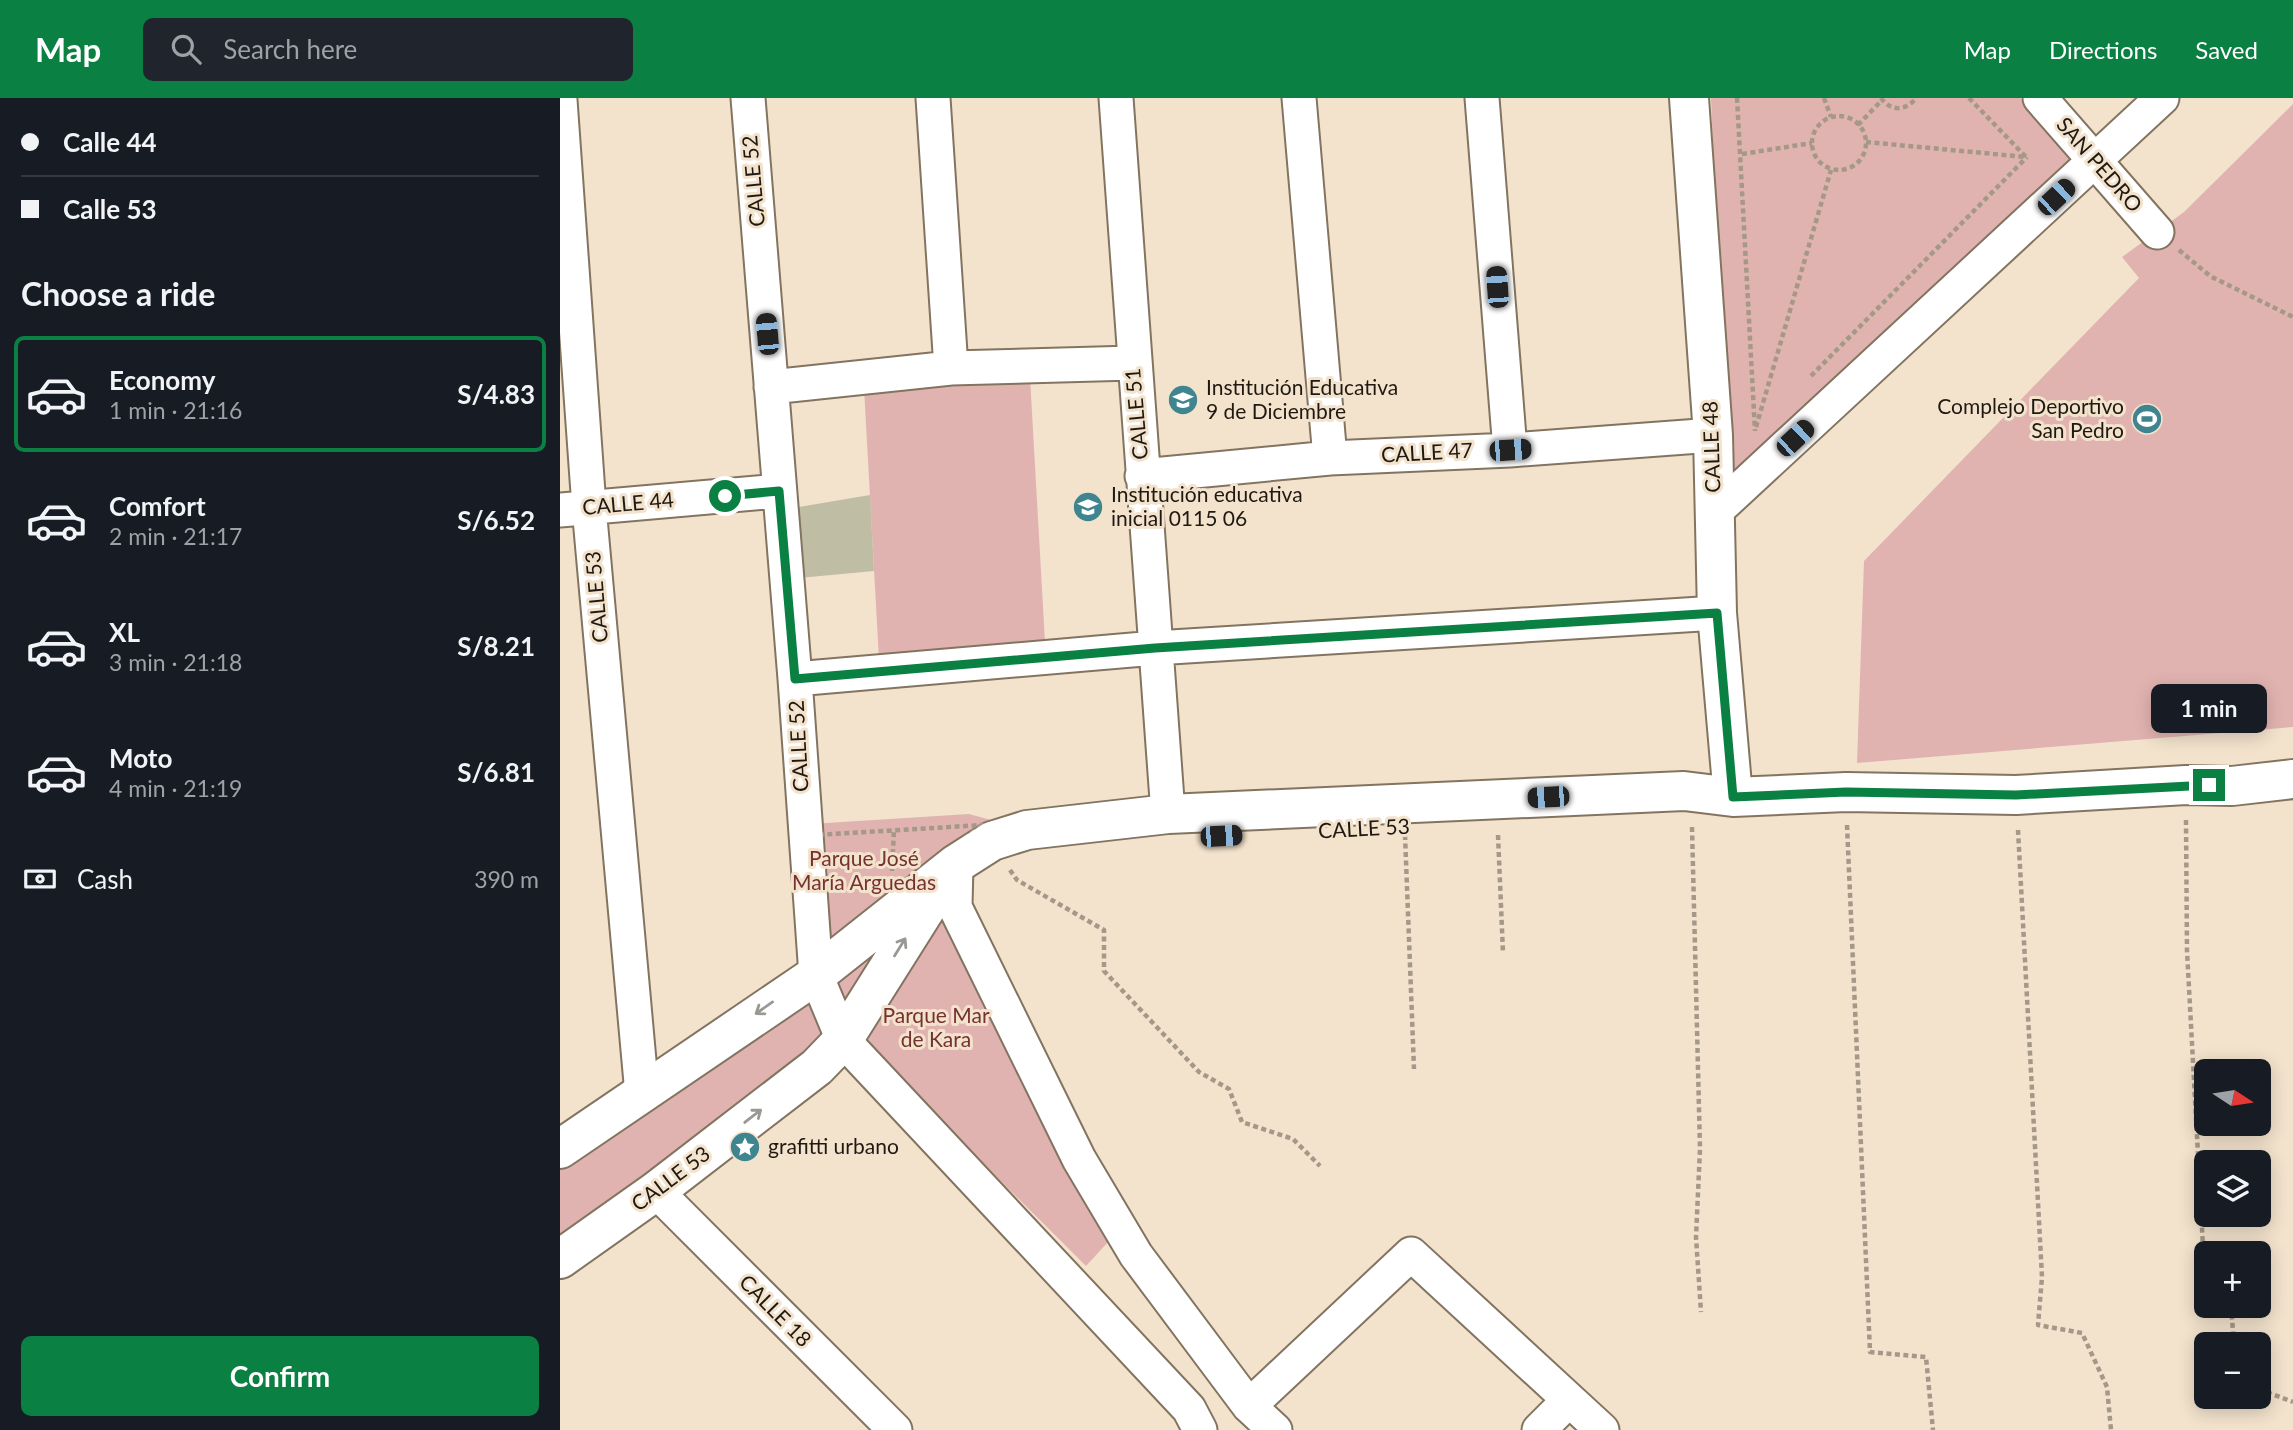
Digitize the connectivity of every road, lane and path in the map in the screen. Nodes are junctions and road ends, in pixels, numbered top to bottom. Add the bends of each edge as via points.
1 (748, 98) edge
2 (933, 98) edge
3 (1116, 98) edge
4 (1299, 98) edge
5 (1482, 98) edge
6 (1689, 98) edge
7 (1737, 98) edge
8 (1824, 98) edge
9 (1916, 98) edge
10 (1969, 98) edge
11 (2040, 98) edge
12 (2162, 98) edge
13 (1881, 99) edge
14 (560, 100) edge
15 (1831, 117) junction
16 (1858, 125) junction
17 (1866, 142) junction
18 (1812, 143) junction
19 (1742, 154) junction
20 (2026, 157) junction
21 (2096, 160) junction
22 (1831, 170) junction
23 (2157, 232) joint
24 (2293, 317) edge
25 (1133, 363) junction
26 (951, 368) junction
27 (1804, 383) dead end
28 (771, 387) junction
29 (1765, 422) dead end
30 (1755, 432) junction
31 (1713, 435) junction
32 (1510, 450) junction
33 (1330, 458) junction
34 (1142, 476) junction
35 (779, 491) junction
36 (574, 508) edge
37 (1714, 512) junction
38 (1717, 613) junction
39 (1155, 648) junction
40 (795, 679) junction
41 (2293, 779) edge
42 (2186, 785) junction
43 (1846, 792) junction
44 (2016, 795) junction
45 (1733, 797) junction
46 (1168, 814) junction
47 (1692, 814) junction
48 (1498, 823) junction
49 (1405, 827) junction
50 (894, 830) junction
51 (992, 841) junction
52 (956, 864) junction
53 (890, 897) junction
54 (1503, 953) dead end
55 (816, 975) junction
56 (843, 1040) junction
57 (1414, 1069) dead end
58 (642, 1094) junction
59 (560, 1149) edge
60 (1320, 1166) dead end
61 (656, 1191) junction
62 (2203, 1241) edge
63 (560, 1259) edge
64 (1701, 1312) dead end
65 (2271, 1394) edge
66 (1569, 1400) junction
67 (2293, 1402) edge
68 (1249, 1406) junction
69 (1200, 1428) edge
70 (895, 1430) edge
71 (1275, 1430) edge
72 (1539, 1430) edge
73 (1602, 1430) edge
74 (1933, 1430) edge
75 (2111, 1430) edge

1 - 28 street, CALLE 52
2 - 26 street
3 - 25 street, CALLE 51
4 - 33 street
5 - 32 street
6 - 31 street, CALLE 48
7 - 19 path
8 - 15 path
9 - 13 path via 1899,109
10 - 20 path
11 - 21 street, SAN PEDRO
12 - 21 street
13 - 16 path
14 - 36 street, CALLE 53
15 - 16 path
15 - 18 path via 1821,123
16 - 17 path
17 - 20 path
17 - 22 path via 1865,152 1852,168
18 - 19 path
18 - 22 path via 1814,155
19 - 30 path
20 - 27 path
21 - 23 street, SAN PEDRO
21 - 37 street
22 - 30 path
23 - 24 path via 2210,276
25 - 26 street
25 - 34 street, CALLE 51
26 - 28 street
28 - 35 street, CALLE 52
29 - 30 path
31 - 32 street, CALLE 47
31 - 37 street, CALLE 48
32 - 33 street, CALLE 47
33 - 34 street, CALLE 47
34 - 39 street, CALLE 51
35 - 36 street, CALLE 44
35 - 40 street, CALLE 52
36 - 58 street, CALLE 53
37 - 38 street, CALLE 48
38 - 39 street
38 - 45 street, CALLE 48
39 - 40 street
39 - 46 street, CALLE 51
40 - 55 street, CALLE 52
41 - 42 street, CALLE 53 via 2232,786
42 - 44 street, CALLE 53
42 - 62 path via 2187,951
43 - 44 street, CALLE 53
43 - 45 street, CALLE 53
43 - 74 path via 1870,1352 1926,1357
44 - 75 path via 2042,1277 2038,1325 2082,1334 2107,1387
45 - 46 street, CALLE 53 via 1684,791
45 - 47 street, CALLE 53
46 - 51 street, CALLE 53 via 1027,830
47 - 48 street, CALLE 53
47 - 64 path via 1700,1149 1696,1237
48 - 49 street, CALLE 53
48 - 54 path
49 - 51 street, CALLE 53 via 1036,844
49 - 57 path
50 - 53 path
50 - 53 path via 982,825
50 - 53 path via 817,835 828,944
51 - 52 street, CALLE 53
51 - 60 path via 1017,880 1104,930 1104,971 1199,1072 1229,1089 1242,1122 1293,1139
52 - 55 street, CALLE 53
56 -> 52 street, CALLE 53
52 - 68 street via 955,907 1079,1159 1136,1255
55 - 56 street, CALLE 52
55 -> 58 street, CALLE 53
61 -> 56 street, CALLE 53 via 817,1067
56 - 69 street via 1189,1409
58 - 59 street, CALLE 53
61 - 63 street, CALLE 53
61 - 70 street, CALLE 18
65 - 67 path
66 - 68 street via 1411,1254
66 - 72 street
66 - 73 street
68 - 71 street

